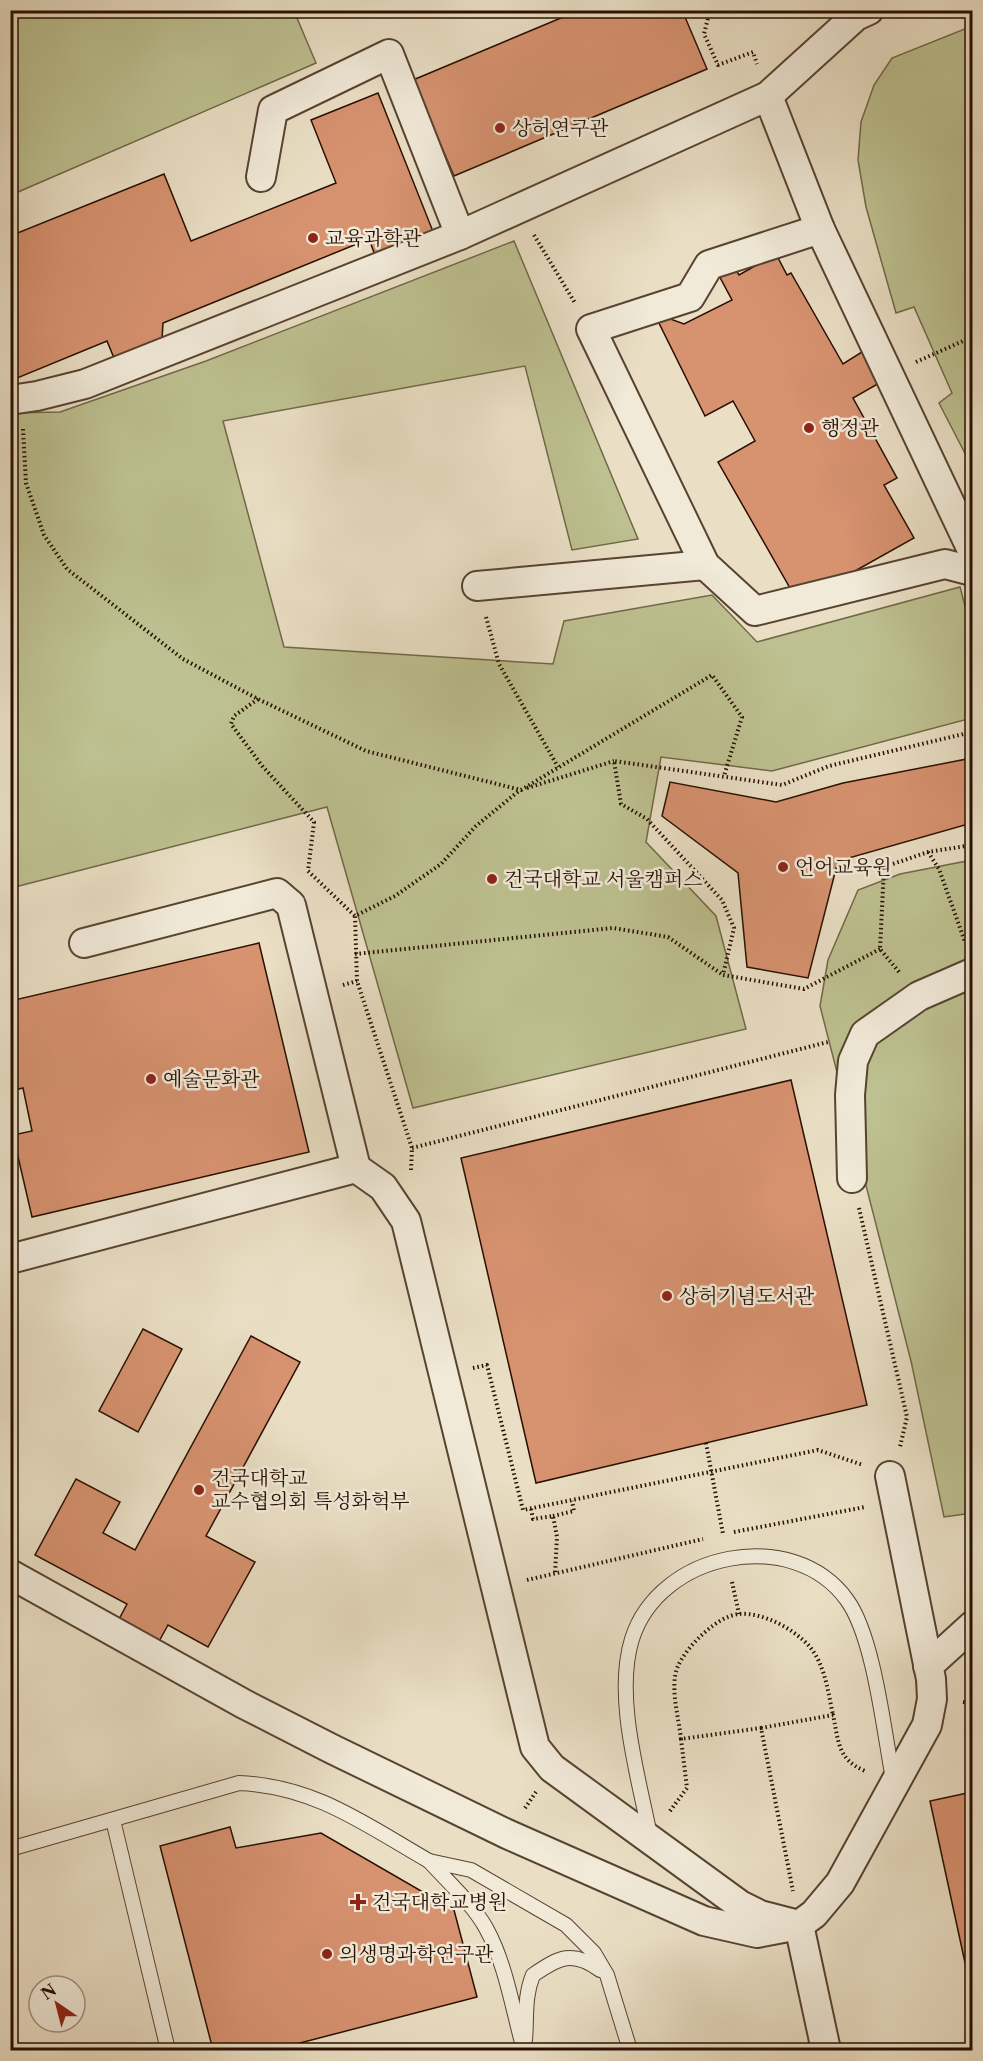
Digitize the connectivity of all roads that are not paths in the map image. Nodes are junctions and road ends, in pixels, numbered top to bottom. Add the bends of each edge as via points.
1 (869, 10) edge
2 (768, 96) junction
3 (261, 177) dead end
4 (820, 229) junction
5 (460, 235) junction
6 (24, 398) edge
7 (959, 522) junction
8 (972, 550) edge
9 (945, 564) junction
10 (705, 565) junction
11 (972, 571) edge
12 (477, 586) road end
13 (84, 944) dead end
14 (971, 963) edge
15 (356, 1168) junction
16 (852, 1178) road end
17 (10, 1259) edge
18 (893, 1489) road end
19 (10, 1574) edge
20 (972, 1626) edge
21 (928, 1666) junction
22 (894, 1784) junction
23 (113, 1820) junction
24 (650, 1838) junction
25 (10, 1849) edge
26 (429, 1861) junction
27 (799, 1925) junction
28 (607, 1975) junction
29 (168, 2050) edge
30 (524, 2050) edge
31 (630, 2050) edge
32 (826, 2050) edge

1 - 2 street via 856,16
2 - 4 street
2 - 5 street
3 - 5 street via 273,110 389,54
4 - 7 street
4 - 10 street via 709,265 690,297 591,329
5 - 6 street via 85,384
7 - 8 street
7 - 9 street
9 - 10 street via 755,611
9 - 11 street
10 - 12 street
13 - 15 street via 277,893 291,905
14 - 16 street via 865,1034 854,1061 850,1095
15 - 17 street
15 - 24 street via 383,1187 406,1221 530,1736 552,1768
18 - 21 street
19 - 27 street via 244,1704 507,1834 704,1921 757,1933
20 - 21 street
21 - 22 street via 931,1712
22 - 24 lane via 865,1637 847,1600 833,1584 798,1565 757,1556 727,1558 698,1568 666,1589 639,1621 632,1640 626,1695
22 - 27 street via 840,1883 820,1908
23 - 25 lane
23 - 26 lane via 240,1783 271,1785 323,1800
23 - 29 lane
24 - 27 street via 740,1905
26 - 28 lane via 471,1870 566,1925 594,1953
26 - 30 lane via 486,1928
27 - 32 street
28 - 30 lane via 586,1960 567,1957 533,1975 526,1993
28 - 31 lane

